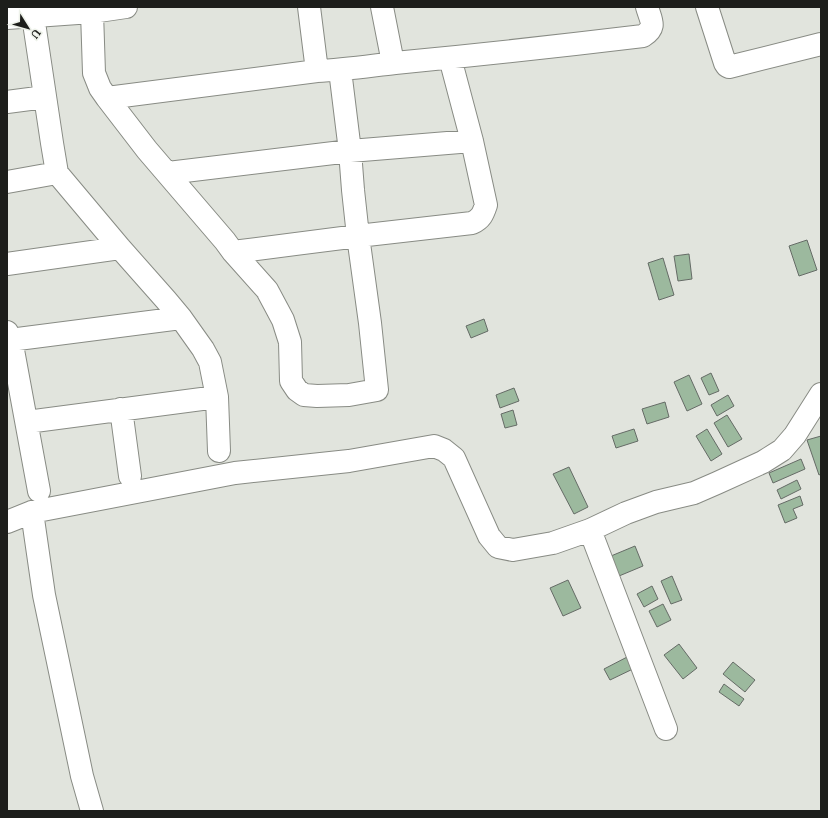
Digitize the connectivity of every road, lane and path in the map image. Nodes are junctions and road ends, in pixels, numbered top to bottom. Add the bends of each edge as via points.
1 (126, 7) edge
2 (309, 7) edge
3 (382, 7) edge
4 (647, 7) edge
5 (707, 7) edge
6 (92, 12) junction
7 (33, 16) junction
8 (7, 18) edge
9 (821, 44) edge
10 (450, 58) junction
11 (393, 63) junction
12 (340, 70) junction
13 (317, 71) junction
14 (45, 97) junction
15 (107, 98) junction
16 (7, 102) edge
17 (472, 142) junction
18 (350, 151) junction
19 (57, 173) junction
20 (168, 174) junction
21 (7, 182) edge
22 (358, 236) junction
23 (120, 248) junction
24 (233, 252) junction
25 (7, 264) edge
26 (181, 318) junction
27 (8, 336) edge
28 (821, 394) edge
29 (217, 397) junction
30 (121, 410) junction
31 (26, 422) junction
32 (219, 451) dead end
33 (130, 476) dead end
34 (39, 491) dead end
35 (32, 512) junction
36 (7, 522) edge
37 (590, 530) junction
38 (666, 729) dead end
39 (92, 811) edge

1 - 6 street
2 - 13 street
3 - 11 street
4 - 10 street via 652,27 643,36
5 - 9 street via 725,63 730,67
6 - 7 street
6 - 15 street via 94,73
7 - 8 street
7 - 14 street
10 - 11 street
10 - 17 street
11 - 12 street
12 - 13 street
12 - 18 street
13 - 15 street
14 - 16 street
14 - 19 street
15 - 20 street
17 - 18 street
17 - 22 street via 486,205 477,221
18 - 20 street
18 - 22 street
19 - 21 street
19 - 23 street
20 - 24 street
22 - 24 street
22 - 24 street via 377,390 349,395 304,395 297,390 291,381 290,342 283,320 266,290
23 - 25 street
23 - 26 street
26 - 27 street
26 - 29 street via 210,362
27 - 31 street via 13,350
28 - 37 street via 795,435 782,450 763,462 694,492 626,512
29 - 30 street
29 - 32 street
30 - 31 street
30 - 33 street
31 - 34 street
35 - 36 street
35 - 37 street via 235,473 349,461 434,446 454,458 489,536 498,547 513,550 553,544
35 - 39 street via 45,602 82,776
37 - 38 street

